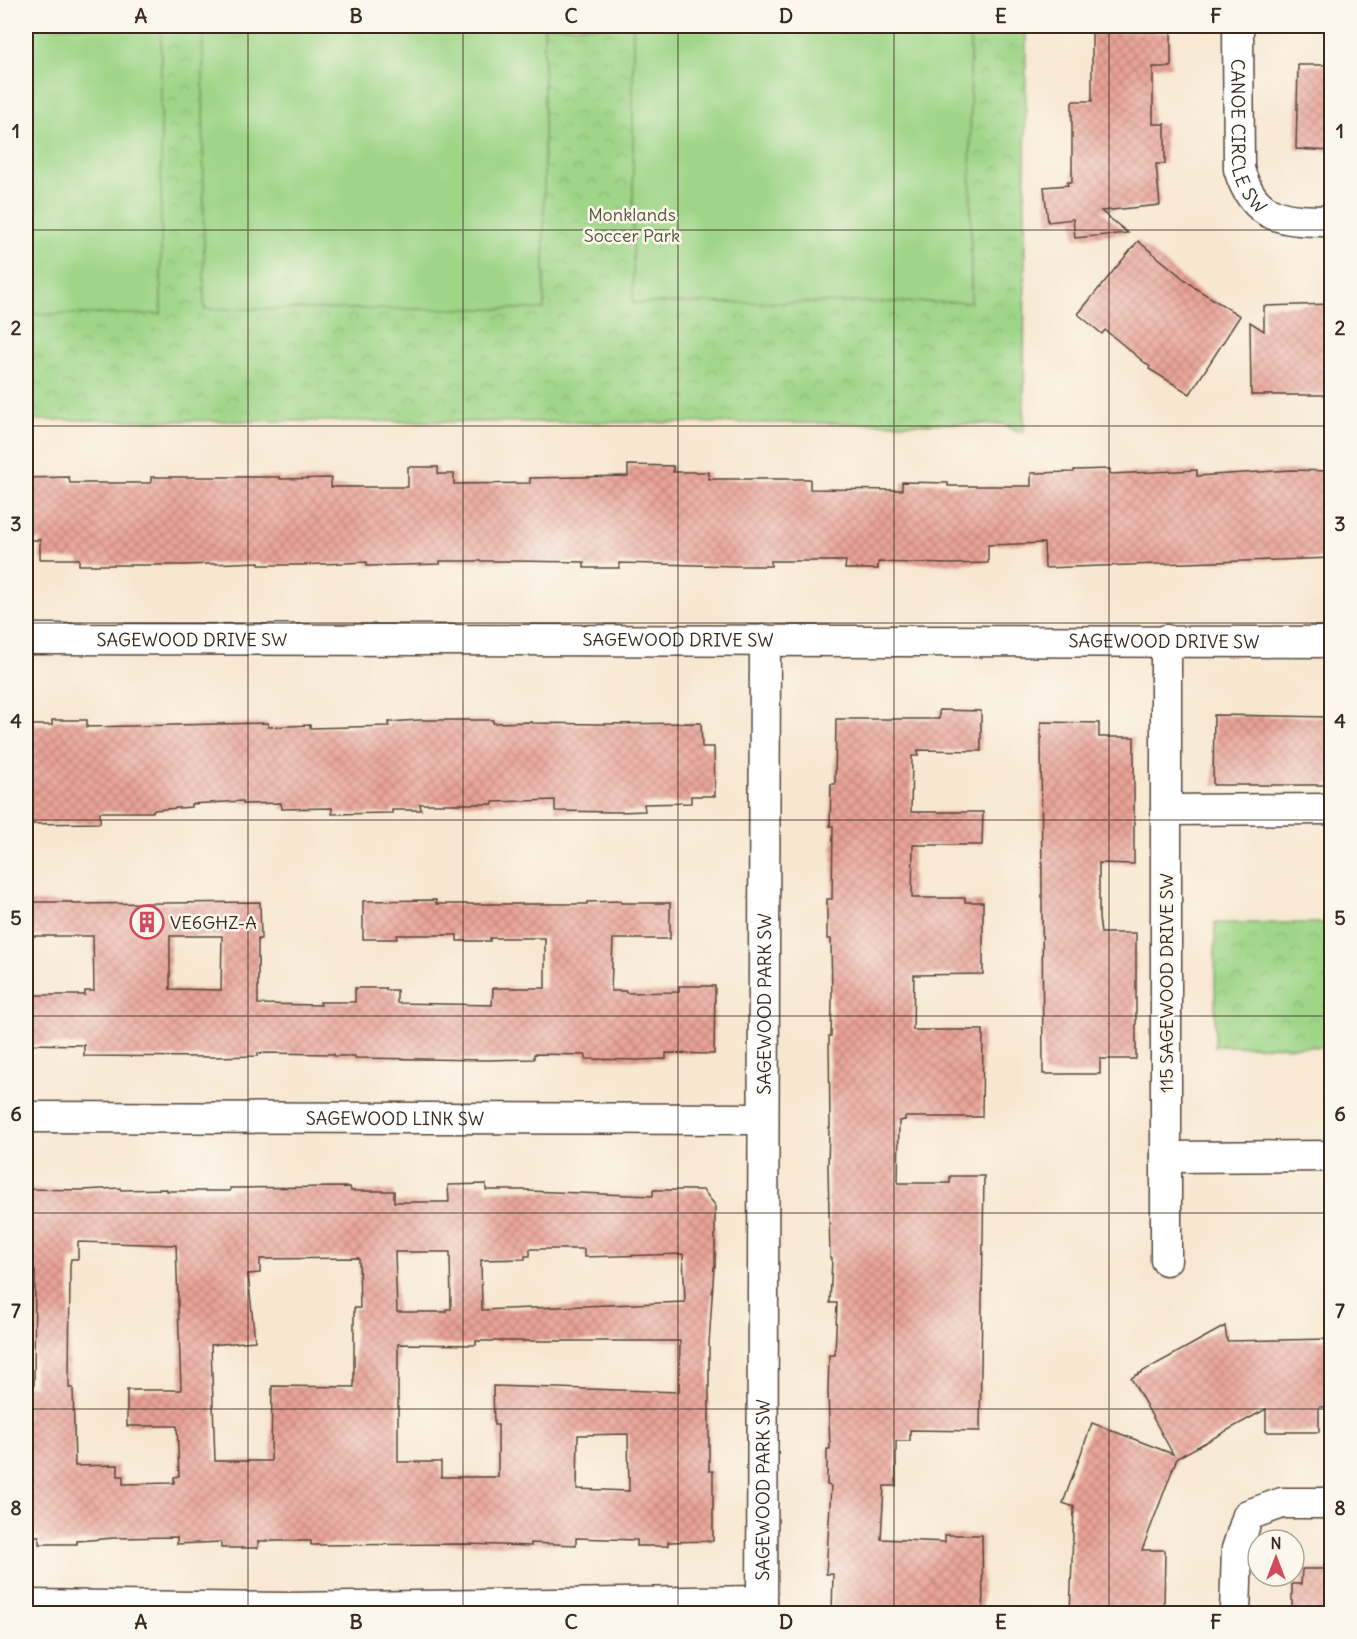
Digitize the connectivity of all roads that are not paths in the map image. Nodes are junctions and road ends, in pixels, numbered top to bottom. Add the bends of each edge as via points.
1 (1238, 26) edge
2 (1332, 221) edge
3 (26, 639) edge
4 (765, 640) junction
5 (1166, 640) junction
6 (1332, 642) edge
7 (1332, 809) edge
8 (1166, 810) junction
9 (26, 1117) edge
10 (764, 1119) junction
11 (1332, 1156) edge
12 (1166, 1157) junction
13 (1166, 1260) dead end
14 (1332, 1503) edge
15 (26, 1605) edge
16 (762, 1607) edge
17 (289, 1611) edge
18 (1235, 1614) edge

1 - 2 street, CANOE CIRCLE SW via 1239,169 1245,189 1257,204 1293,221
3 - 4 street, SAGEWOOD DRIVE SW
4 - 5 street, SAGEWOOD DRIVE SW
4 - 10 street, SAGEWOOD PARK SW
5 - 6 street, SAGEWOOD DRIVE SW
5 - 8 street, 115 SAGEWOOD DRIVE SW
7 - 8 street
8 - 12 street, 115 SAGEWOOD DRIVE SW
9 - 10 street, SAGEWOOD LINK SW
10 - 16 street, SAGEWOOD PARK SW
11 - 12 street
12 - 13 street, 115 SAGEWOOD DRIVE SW
14 - 18 street via 1282,1503 1248,1515 1237,1549
15 - 17 street, SAGEWOOD PARK SW
16 - 17 street, SAGEWOOD PARK SW

